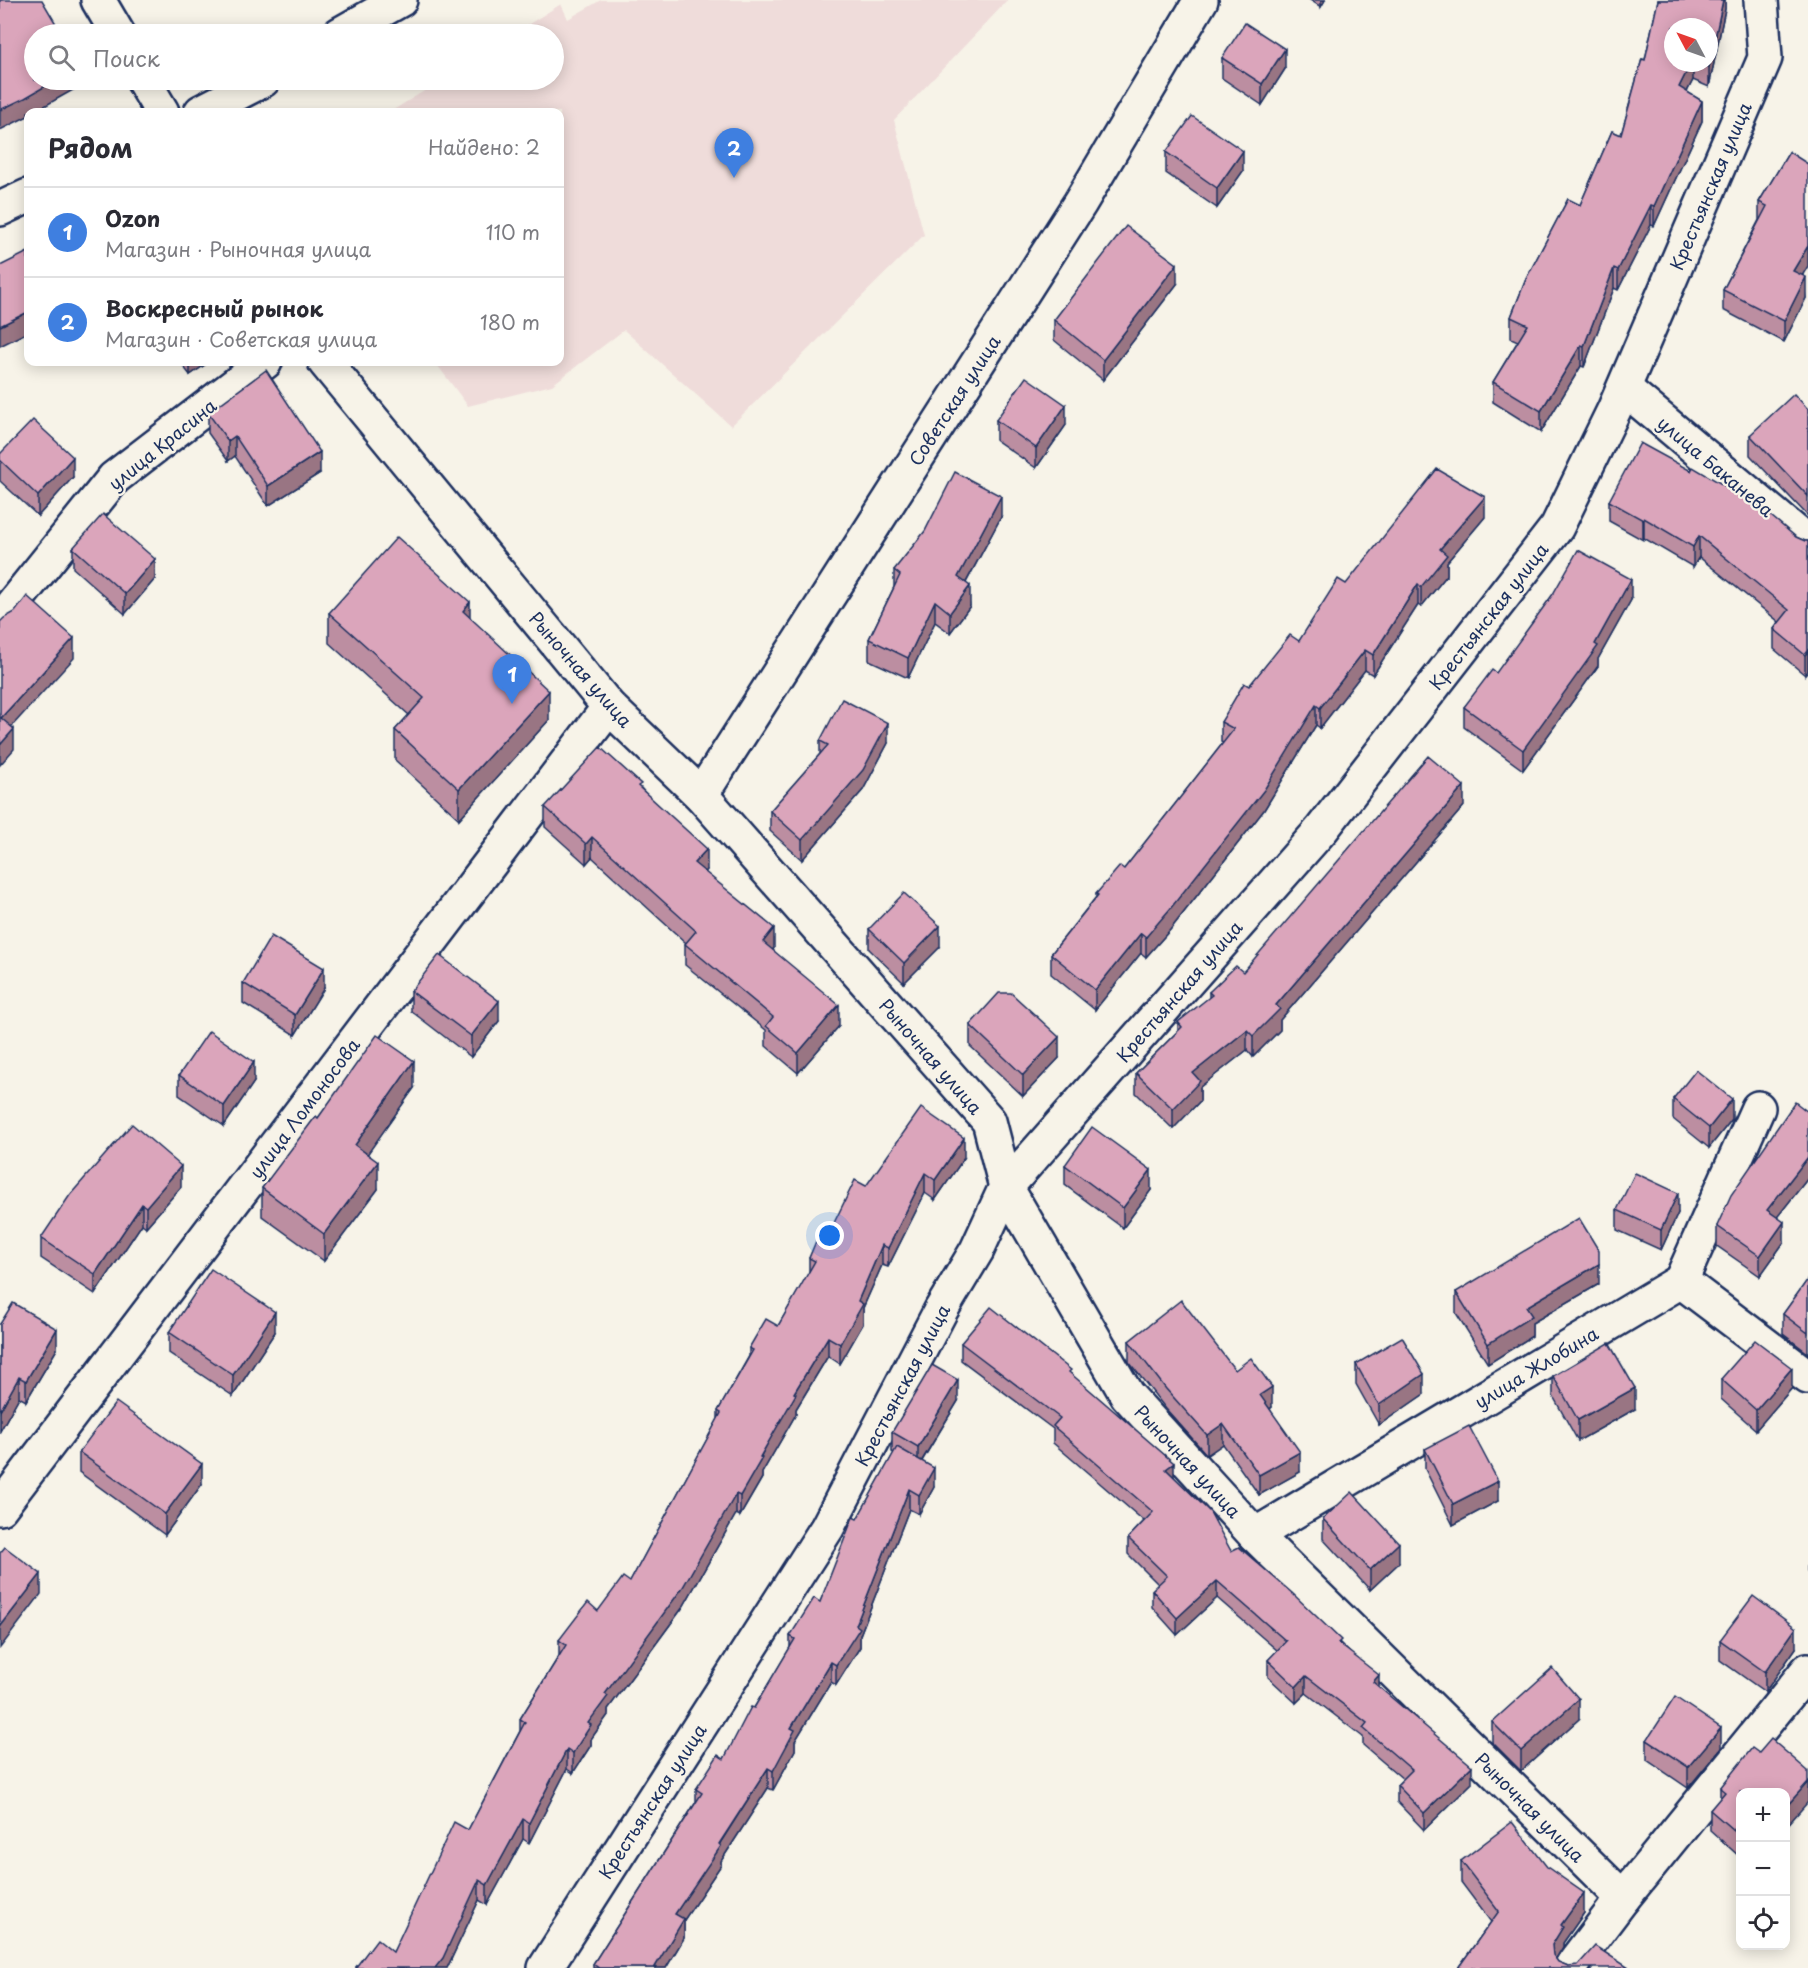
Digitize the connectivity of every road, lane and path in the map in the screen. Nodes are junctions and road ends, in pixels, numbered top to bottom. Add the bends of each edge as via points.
1 (98, 0) edge
2 (400, 0) edge
3 (1202, 0) edge
4 (1761, 0) edge
5 (112, 24) edge
6 (358, 24) edge
7 (149, 90) edge
8 (244, 90) edge
9 (160, 108) edge
10 (209, 108) edge
11 (24, 198) edge
12 (0, 209) edge
13 (260, 366) edge
14 (328, 366) edge
15 (1624, 388) junction
16 (1808, 543) edge
17 (0, 620) edge
18 (609, 707) junction
19 (701, 795) junction
20 (1758, 1108) dead end
21 (1006, 1187) junction
22 (1681, 1281) junction
23 (1808, 1377) edge
24 (0, 1508) edge
25 (1255, 1535) junction
26 (1808, 1670) edge
27 (1623, 1898) junction
28 (545, 1968) edge
29 (1570, 1968) edge

1 - 5 street
2 - 6 street
3 - 19 street, Советская улица via 1074,213
4 - 15 street, Крестьянская улица via 1765,58
7 - 9 street
8 - 10 street
11 - 12 street
13 - 17 street, улица Красина via 114,478
14 - 18 street, Рыночная улица
15 - 16 street, улица Баканева
15 - 21 street, Крестьянская улица via 1557,527 1322,830
18 - 19 street, Рыночная улица
18 - 24 street, улица Ломоносова
19 - 21 street, Рыночная улица via 988,1121
20 - 22 street
21 - 25 street, Рыночная улица via 1126,1395
21 - 28 street, Крестьянская улица via 977,1250 941,1310 827,1528
22 - 23 street
22 - 25 street, улица Жлобина
25 - 27 street, Рыночная улица
26 - 27 street
27 - 29 street

